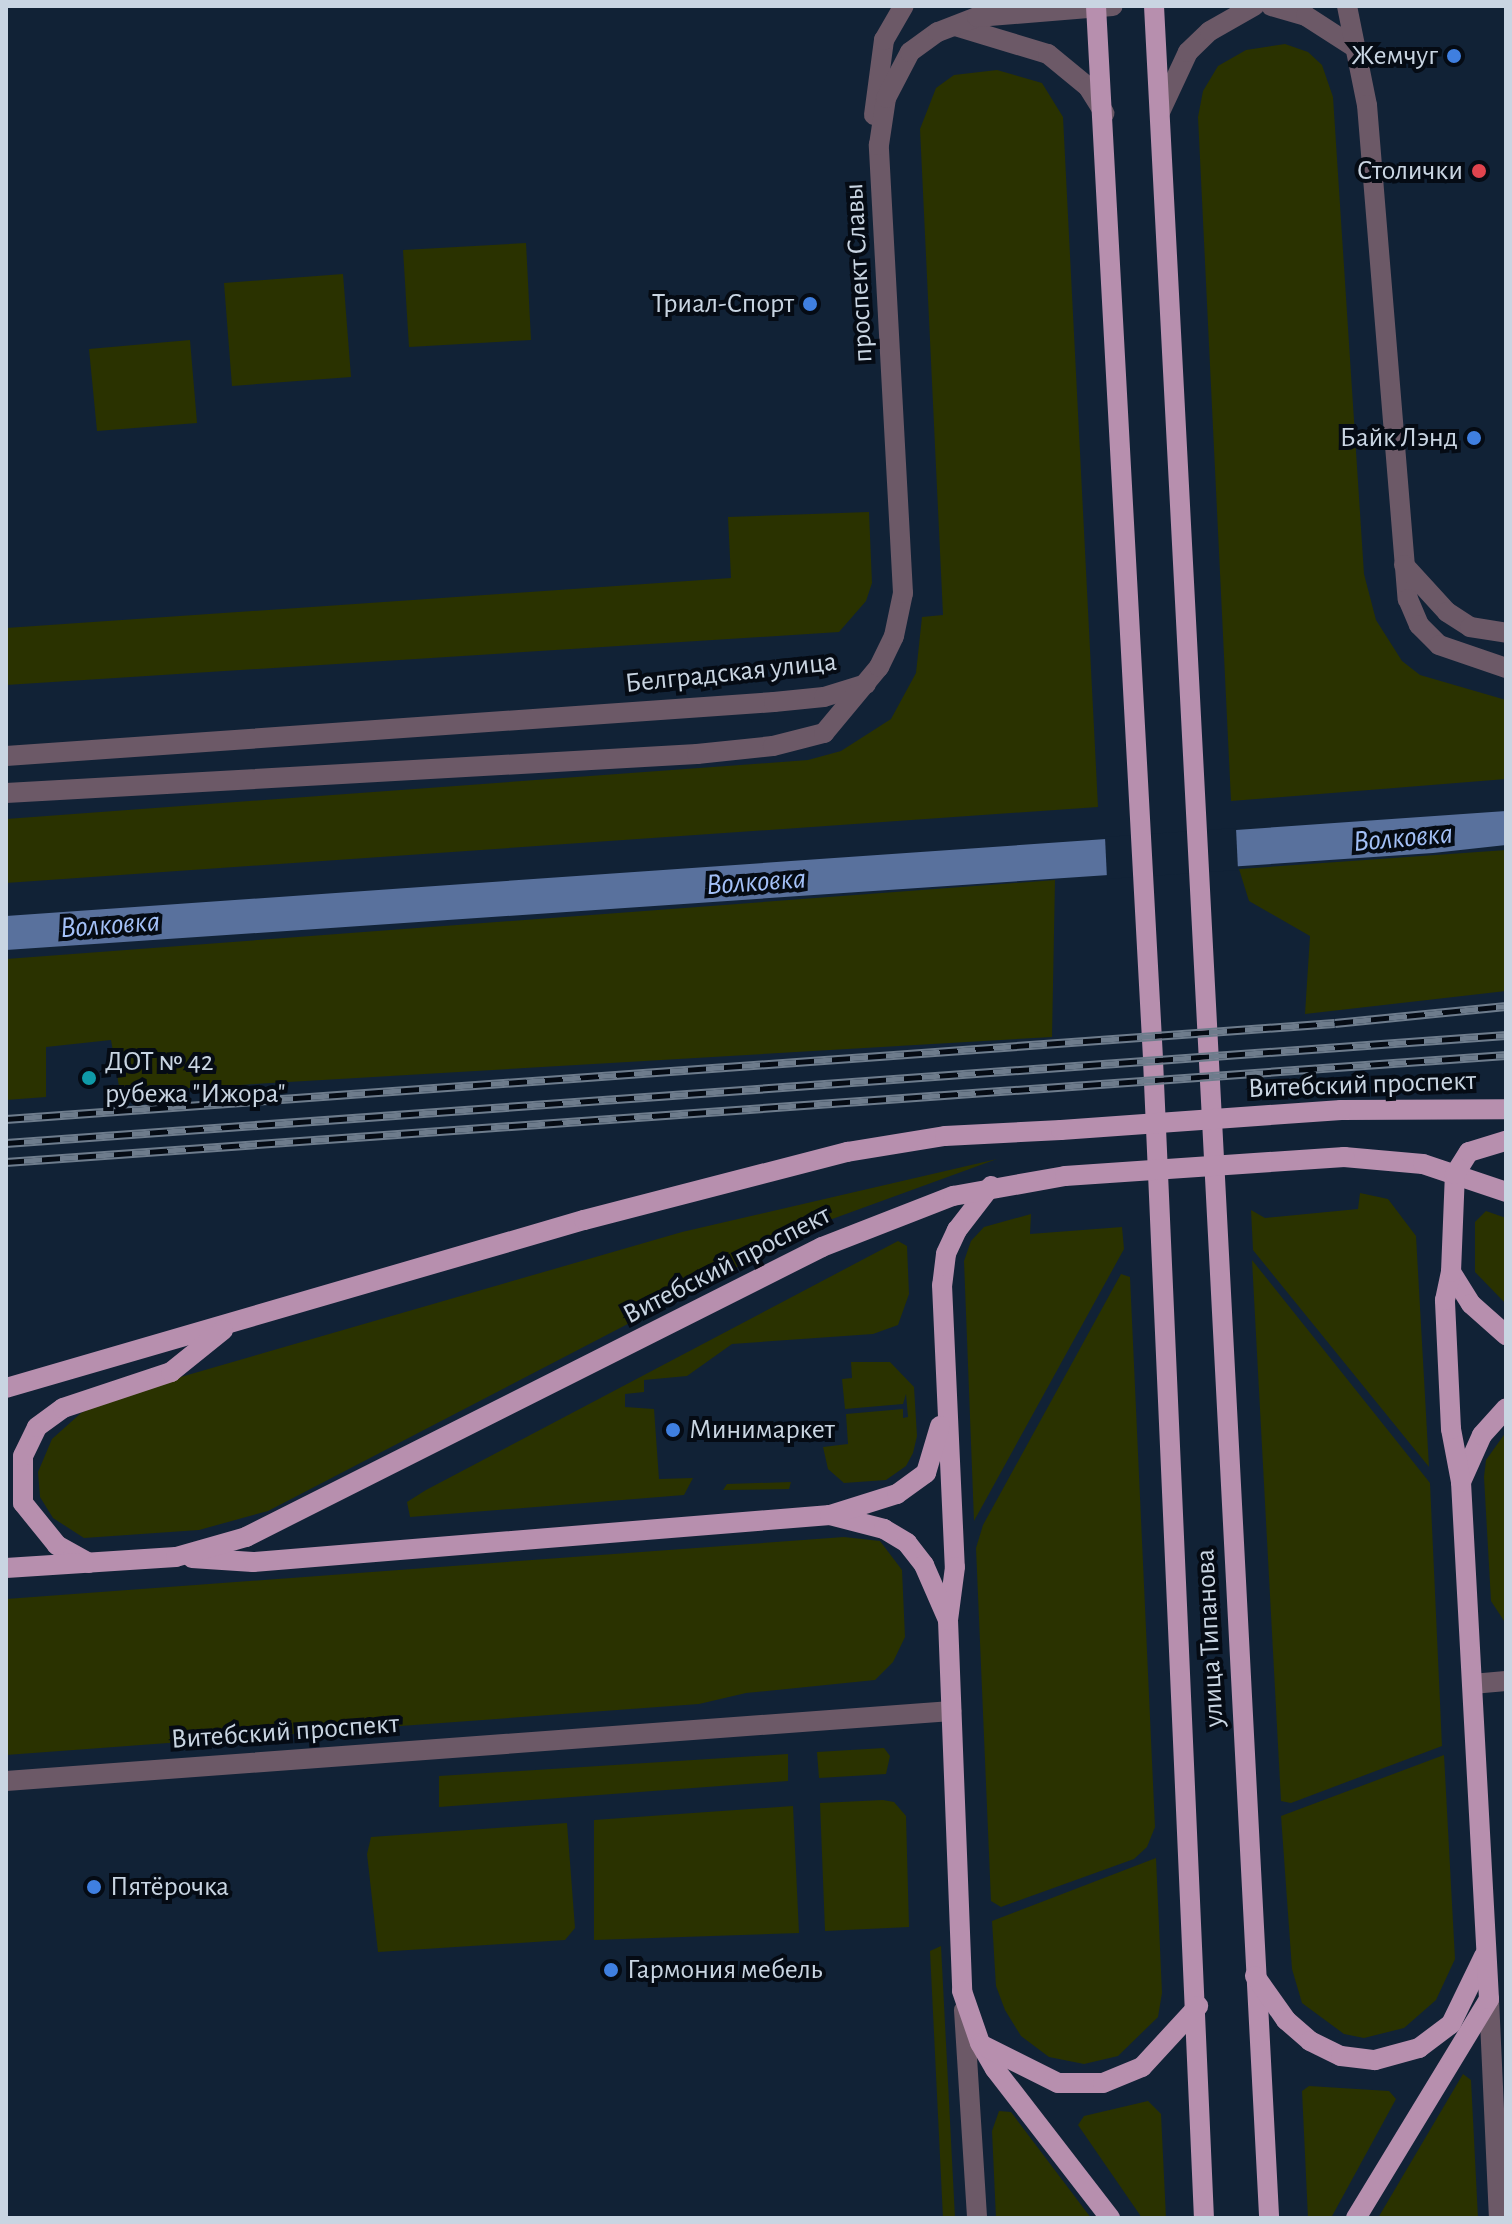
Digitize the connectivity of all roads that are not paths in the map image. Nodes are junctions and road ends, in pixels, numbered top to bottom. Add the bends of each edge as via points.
1 (904, 6) edge
2 (1096, 6) edge
3 (1113, 6) edge
4 (1154, 6) edge
5 (1254, 6) edge
6 (1271, 6) edge
7 (1347, 6) edge
8 (969, 11) edge
9 (955, 26) junction
10 (1354, 47) junction
11 (1160, 112) junction
12 (1104, 114) junction
13 (879, 145) junction
14 (1402, 563) junction
15 (1506, 633) edge
16 (1506, 668) edge
17 (866, 684) junction
18 (6, 756) edge
19 (6, 793) edge
20 (1506, 1109) edge
21 (1506, 1141) edge
22 (1455, 1174) junction
23 (991, 1186) junction
24 (1506, 1192) edge
25 (1451, 1272) junction
26 (229, 1325) junction
27 (1506, 1335) edge
28 (6, 1388) edge
29 (946, 1392) junction
30 (1506, 1408) edge
31 (1461, 1482) junction
32 (830, 1515) junction
33 (176, 1557) junction
34 (89, 1563) junction
35 (6, 1568) edge
36 (948, 1620) junction
37 (1506, 1681) edge
38 (1472, 1684) junction
39 (951, 1711) junction
40 (6, 1781) edge
41 (1255, 1976) junction
42 (1483, 1987) junction
43 (1198, 2006) junction
44 (974, 2042) junction
45 (977, 2218) edge
46 (1110, 2218) edge
47 (1204, 2218) edge
48 (1269, 2218) edge
49 (1356, 2218) edge
50 (1499, 2218) edge

1 - 13 street via 884,40 874,87
2 - 3 street, проспект Славы
2 - 8 street, проспект Славы
2 - 12 main road
4 - 11 main road
5 - 11 street via 1210,31 1188,52
6 - 10 street via 1306,16
7 - 10 street
8 - 9 street, проспект Славы
9 - 12 street via 1048,54 1088,87
9 - 13 street, проспект Славы via 910,52 886,98
10 - 14 street via 1367,105
11 - 41 main road, улица Типанова
12 - 43 main road, улица Типанова
13 - 17 street, проспект Славы via 903,593 894,636
14 - 15 street via 1447,612 1470,627
14 - 16 street via 1408,599 1429,635 1472,660
17 - 18 street, Белградская улица via 824,697 774,702
17 - 19 street, Белградская улица via 824,733 740,750
20 - 26 main road, Витебский проспект, bridge via 1341,1110 945,1136 847,1152 584,1220
21 - 22 main road via 1469,1152
22 - 23 main road, Витебский проспект, bridge via 1423,1164 1344,1157
22 - 24 main road, Витебский проспект
22 - 25 main road
23 - 29 main road via 946,1254
23 - 33 main road, Витебский проспект via 912,1210 822,1247 288,1520
25 - 27 main road via 1471,1304
25 - 31 main road via 1445,1300 1447,1356 1451,1429
26 - 28 main road, Витебский проспект
26 - 34 main road via 171,1372 63,1408 37,1427 23,1456 23,1503 57,1545
29 - 32 main road via 926,1473 897,1494
29 - 36 main road via 955,1567
30 - 31 main road via 1482,1435
31 - 38 main road
32 - 33 main road via 253,1562
32 - 36 main road via 884,1529 907,1543 924,1565
33 - 34 main road, Витебский проспект
34 - 35 main road, Витебский проспект
36 - 39 main road
37 - 38 street
38 - 42 main road via 1487,1949
39 - 40 street, Витебский проспект
39 - 44 main road via 962,1991
41 - 42 main road via 1286,2020 1310,2041 1341,2056 1375,2060 1406,2054 1435,2038
41 - 48 main road, улица Типанова
42 - 49 main road
42 - 50 street
43 - 44 main road via 1142,2067 1103,2083 1058,2083
43 - 47 main road, улица Типанова
44 - 45 street
44 - 46 main road

